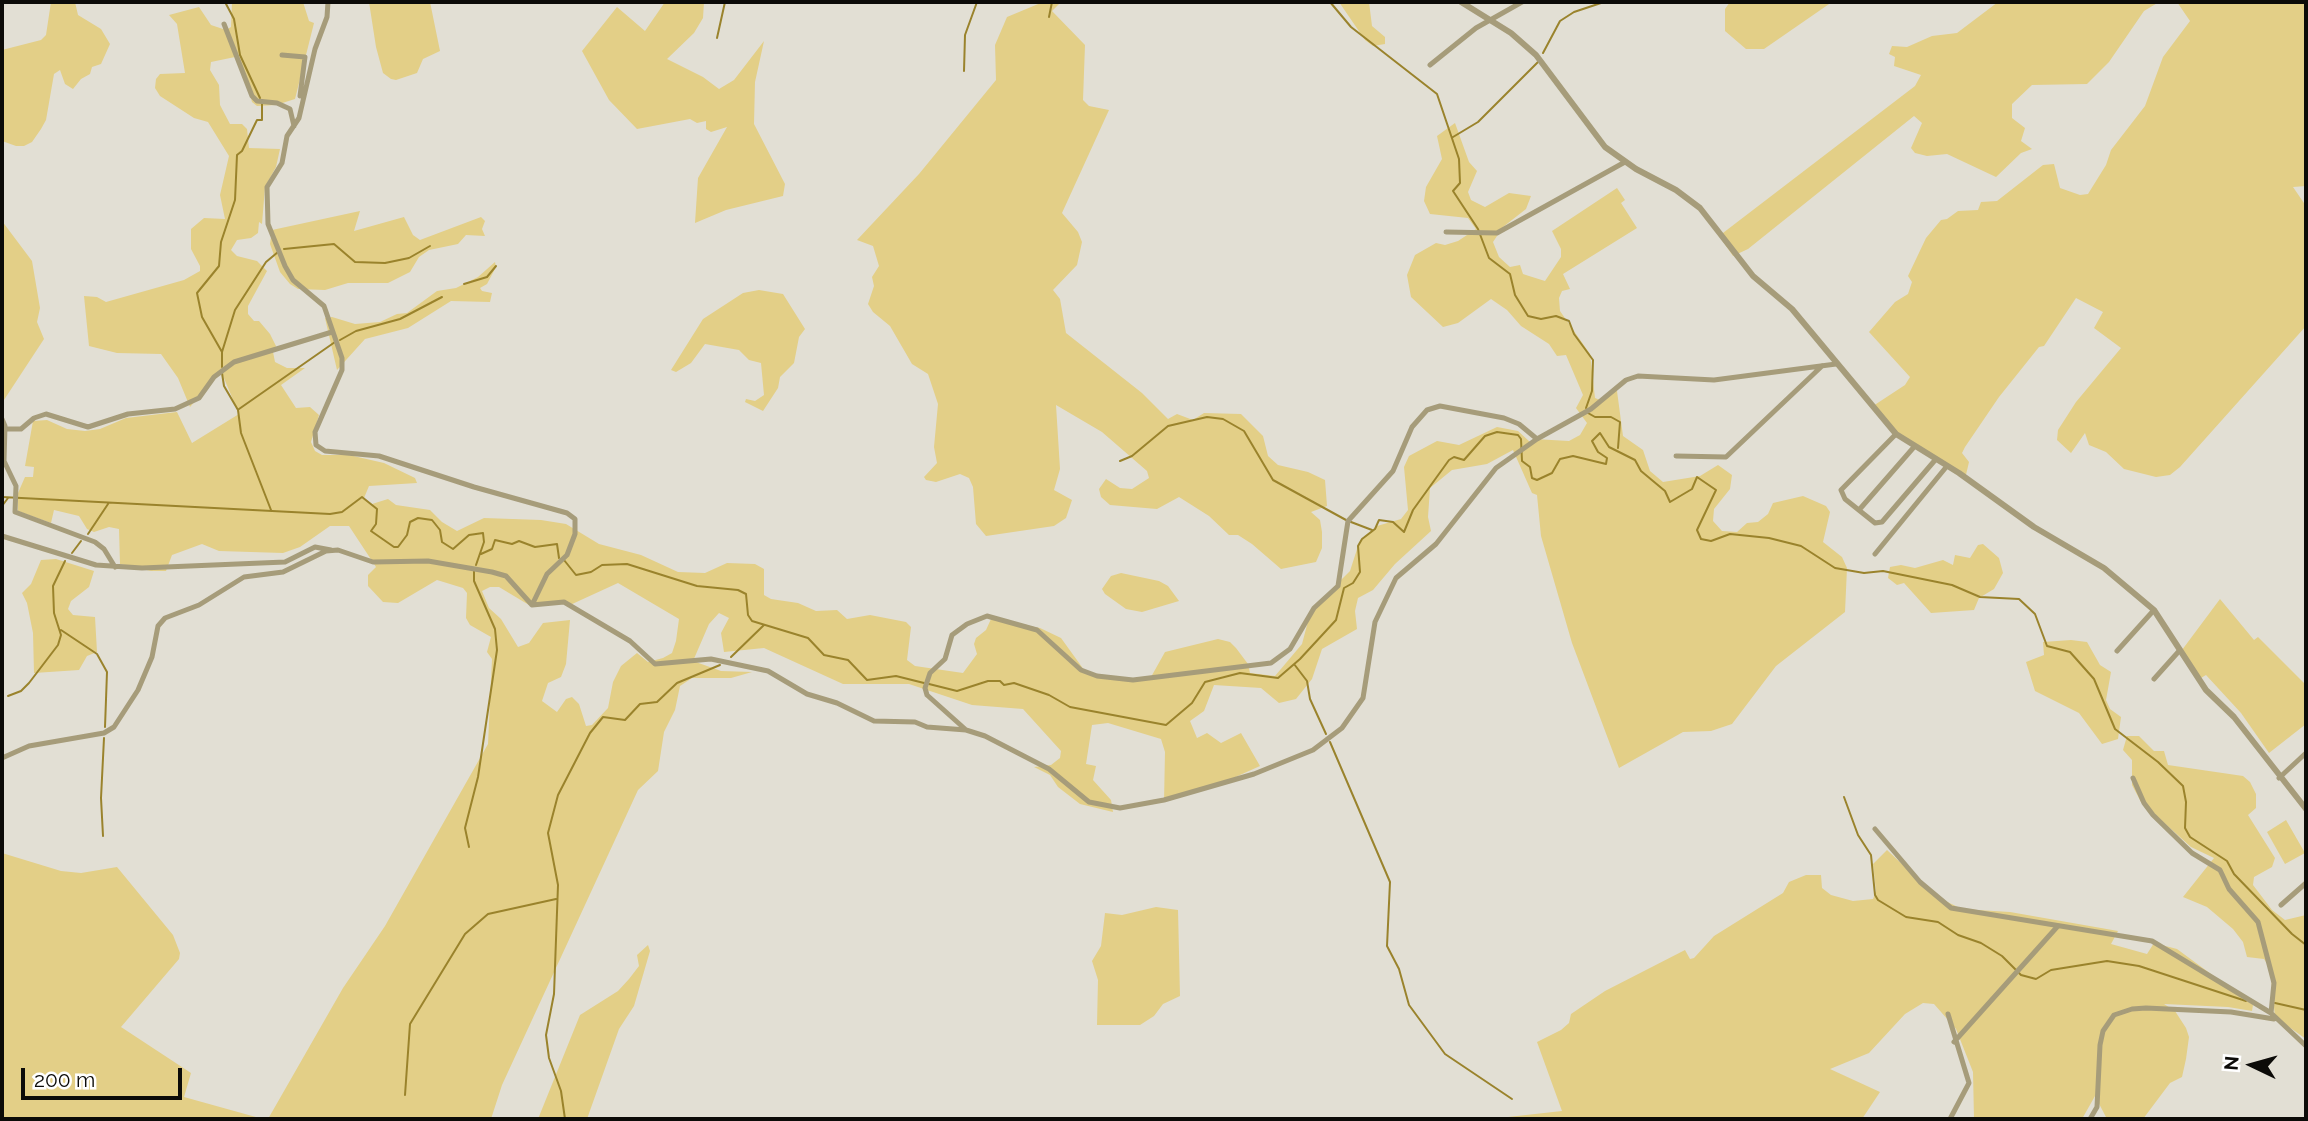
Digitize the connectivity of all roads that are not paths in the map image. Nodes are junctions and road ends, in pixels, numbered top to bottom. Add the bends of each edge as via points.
1 (328, 2) edge
2 (1461, 2) edge
3 (1522, 2) edge
4 (1492, 19) junction
5 (224, 24) dead end
6 (282, 55) dead end
7 (1430, 65) dead end
8 (301, 106) junction
9 (294, 126) junction
10 (1625, 162) junction
11 (1446, 232) dead end
12 (332, 332) junction
13 (1836, 364) junction
14 (1822, 366) junction
15 (2, 419) edge
16 (5, 429) junction
17 (1896, 434) junction
18 (1537, 439) junction
19 (1914, 447) junction
20 (1676, 456) dead end
21 (1936, 459) junction
22 (1947, 466) junction
23 (1860, 510) junction
24 (2, 536) edge
25 (334, 550) junction
26 (1875, 554) dead end
27 (115, 567) junction
28 (532, 606) junction
29 (2154, 610) junction
30 (2180, 650) junction
31 (2117, 651) dead end
32 (2154, 679) dead end
33 (966, 730) junction
34 (2306, 753) edge
35 (2, 758) edge
36 (2133, 778) dead end
37 (2279, 778) junction
38 (2305, 803) edge
39 (1875, 829) dead end
40 (2306, 883) edge
41 (2281, 905) dead end
42 (2057, 927) junction
43 (1948, 1014) dead end
44 (2272, 1016) junction
45 (1954, 1042) junction
46 (2306, 1046) edge
47 (1950, 1119) edge
48 (2090, 1119) edge

1 - 8 street
2 - 4 street
3 - 4 street
4 - 7 street
4 - 10 street via 1536,55 1596,138
5 - 9 street via 248,88 261,102 290,109
6 - 8 street via 305,58
8 - 9 street
9 - 12 street via 287,136 282,163 267,187 268,224 290,276 324,306
10 - 11 street via 1506,229 1480,235
10 - 13 street via 1700,208 1753,276 1792,309
12 - 16 street via 223,370 199,398 176,409 128,414 88,427 46,414 21,429
12 - 28 street via 342,367 315,432 318,449 379,456 575,519 575,534 565,557 547,574
13 - 14 street
13 - 17 street
14 - 18 street via 1714,380 1638,376
14 - 20 street via 1726,457
15 - 16 street
16 - 27 street via 3,457 16,483 17,514 94,542
17 - 19 street
17 - 23 street via 1841,490
18 - 33 street via 1496,468 1436,544 1396,578 1375,622 1369,672 1358,708 1342,728 1313,750 1221,785 1120,808 1089,802 1049,769
18 - 33 street via 1504,418 1440,405 1427,410 1412,427 1393,471 1348,521 1338,586 1314,608 1290,649 1270,663 1133,680 1097,676 1081,670 1037,630 988,616 967,624 952,635 945,659 930,673 925,688
19 - 21 street
19 - 23 street
21 - 22 street
21 - 23 street via 1880,523
22 - 26 street
22 - 29 street via 2034,527 2104,568
24 - 27 street
25 - 27 street via 315,547 285,562
25 - 28 street via 373,562 428,561 492,572 506,576
25 - 35 street via 283,572 237,579 199,605 162,620 138,690 120,722 108,731 29,746
28 - 33 street via 564,602 630,641 655,664 710,659 729,662 768,671 807,694 874,721
29 - 30 street
29 - 31 street
30 - 32 street
30 - 37 street via 2206,690 2234,717
34 - 37 street
36 - 44 street via 2147,808 2192,853 2220,870 2258,922 2274,983
37 - 38 street
39 - 42 street via 1920,882 1951,908
40 - 41 street
42 - 44 street via 2160,944
42 - 45 street
43 - 45 street
44 - 46 street
44 - 48 street via 2146,1008 2114,1016 2103,1031 2097,1107
45 - 47 street via 1969,1083

